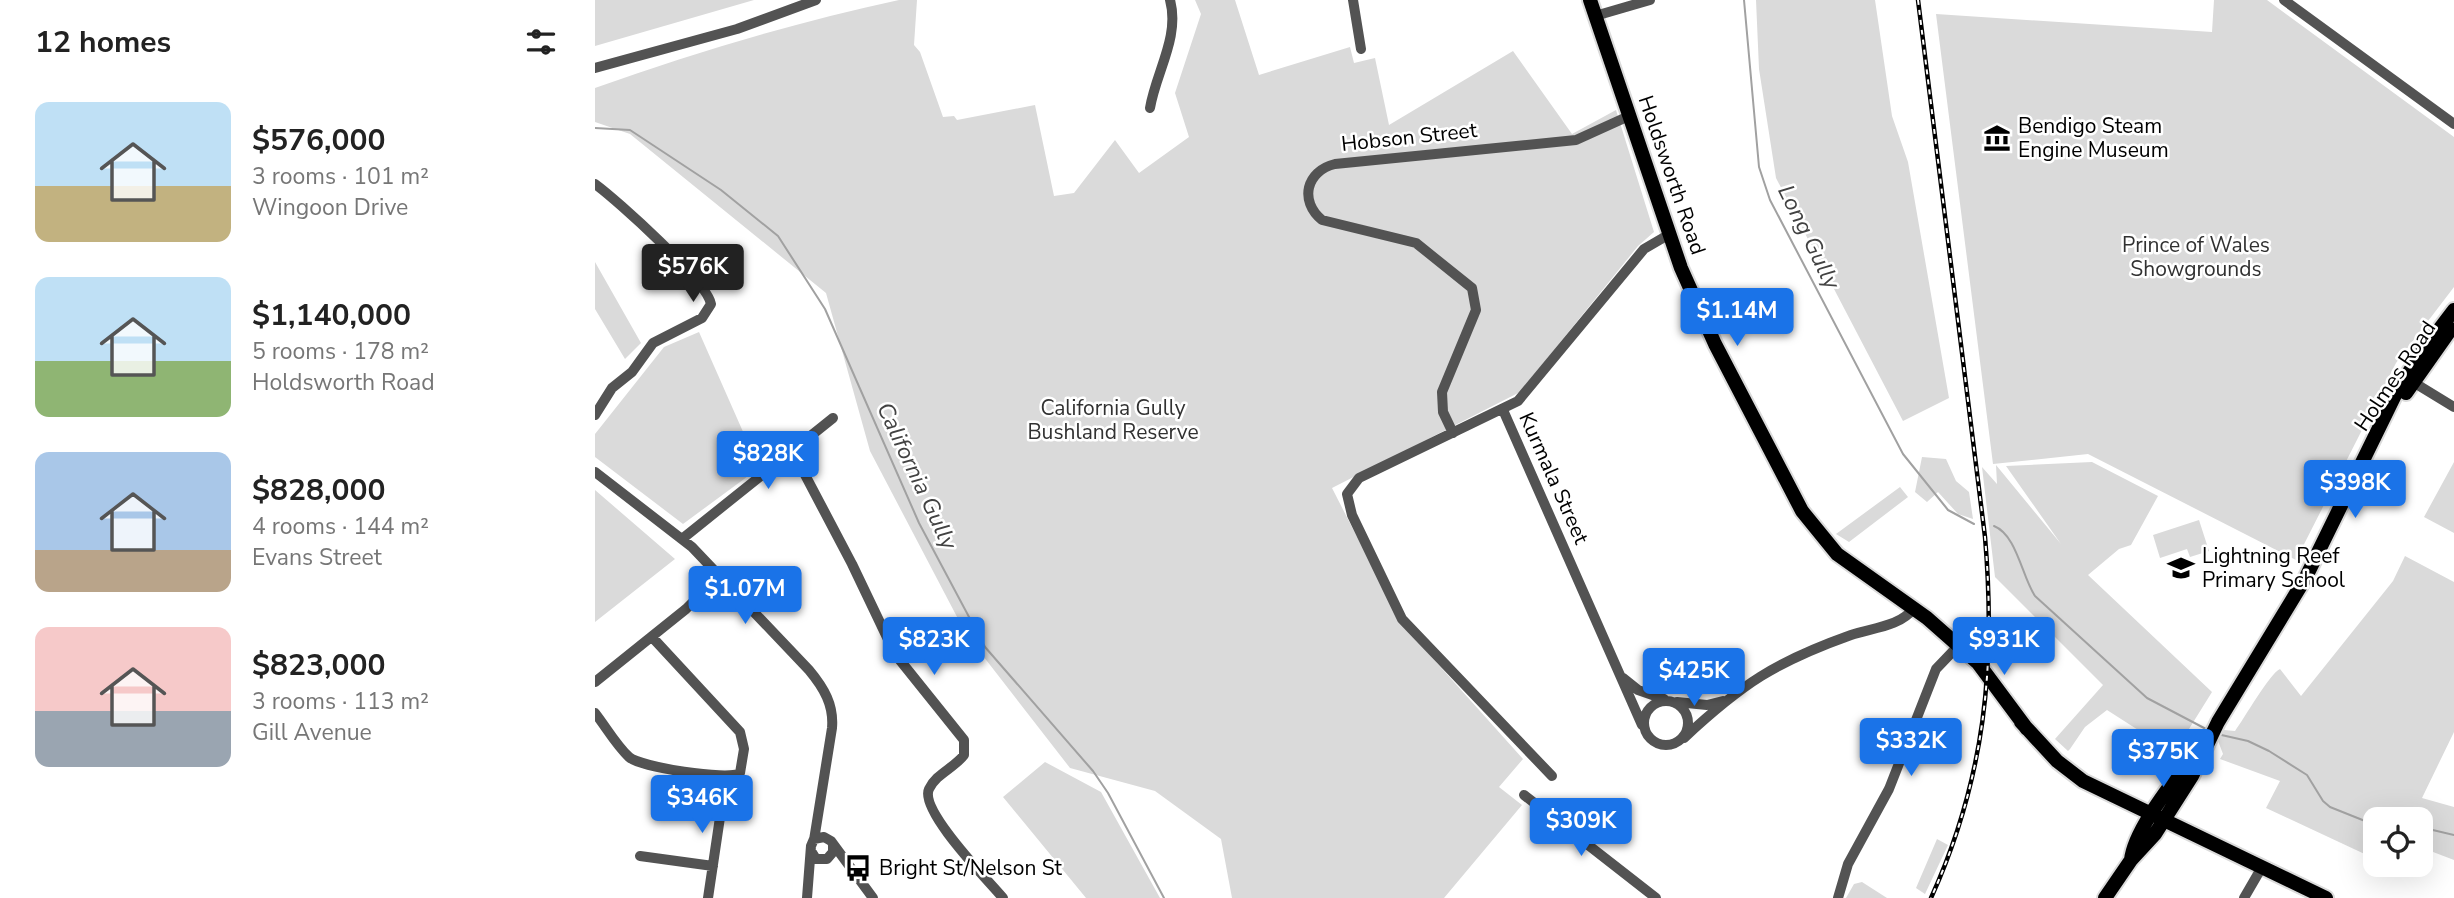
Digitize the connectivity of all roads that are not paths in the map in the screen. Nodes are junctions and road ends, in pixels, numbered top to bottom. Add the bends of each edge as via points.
1 (817, 0) edge
2 (1170, 0) edge
3 (1353, 0) edge
4 (1590, 0) edge
5 (1650, 0) edge
6 (2284, 0) edge
7 (1595, 16) junction
8 (1361, 50) dead end
9 (595, 68) edge
10 (1150, 108) dead end
11 (1629, 116) junction
12 (2454, 124) edge
13 (595, 184) edge
14 (1668, 235) junction
15 (2454, 310) edge
16 (2454, 325) edge
17 (2411, 377) junction
18 (2454, 400) edge
19 (2454, 407) edge
20 (1503, 410) junction
21 (595, 415) edge
22 (833, 418) dead end
23 (1453, 433) junction
24 (793, 452) junction
25 (595, 472) edge
26 (682, 539) junction
27 (722, 579) junction
28 (1914, 608) junction
29 (652, 637) junction
30 (1958, 646) junction
31 (1618, 670) junction
32 (595, 682) edge
33 (1725, 700) junction
34 (1670, 701) junction
35 (595, 713) edge
36 (1643, 725) junction
37 (1683, 738) junction
38 (1552, 776) dead end
39 (726, 777) junction
40 (1524, 795) dead end
41 (820, 814) junction
42 (2158, 818) junction
43 (831, 841) junction
44 (812, 845) junction
45 (640, 856) dead end
46 (826, 859) junction
47 (713, 866) junction
48 (2262, 867) junction
49 (849, 869) junction
50 (810, 881) junction
51 (1657, 897) edge
52 (708, 898) edge
53 (807, 898) edge
54 (873, 898) edge
55 (1003, 898) edge
56 (1838, 898) edge
57 (2105, 898) edge
58 (2244, 898) edge
59 (2326, 898) edge

1 - 9 street via 737,29
2 - 10 street via 1171,35
3 - 8 street
4 - 7 main road, Holdsworth Road
5 - 7 street
6 - 12 street
7 - 11 main road, Holdsworth Road
11 - 14 main road, Holdsworth Road
11 - 23 street, Hobson Street via 1576,140 1335,164 1310,180 1309,202 1322,220 1416,243 1472,288 1476,310 1442,392 1443,411
13 - 21 street via 659,243 711,304 702,318 653,343
14 - 20 street, Kurmala Street via 1644,249 1530,388
14 - 28 main road, Holdsworth Road via 1715,344 1808,521 1837,554
15 - 17 main road, Holmes Road
16 - 17 main road, Holmes Road
17 - 18 street
17 - 19 street
17 - 42 main road, Holmes Road via 2300,588 2213,730 2192,776
20 - 23 street
20 - 31 street, Kurmala Street
22 - 24 street
23 - 38 street via 1359,478 1349,488 1349,507 1402,619
24 - 26 street
24 - 55 street via 894,654 971,751 930,786 927,802
25 - 26 street
26 - 27 street
27 - 29 street
27 - 41 street via 809,670 829,701 832,728
28 - 30 main road, Holdsworth Road
28 - 33 street via 1897,621 1775,665
29 - 32 street
29 - 39 street via 742,736 741,770
30 - 42 main road, Holdsworth Road via 2027,729 2073,774
30 - 56 street via 1936,669 1889,789 1852,856
31 - 34 street, Kurmala Street via 1631,686
31 - 36 street, Kurmala Street
33 - 34 street, Kurmala Street via 1707,705
33 - 37 street
34 - 36 street via 1649,708
34 - 37 street via 1686,714
35 - 39 street via 629,758
36 - 37 street via 1657,743 1678,744
39 - 47 street
40 - 51 street
41 - 43 street
41 - 44 street
42 - 48 main road, Holdsworth Road
42 - 57 main road, Holmes Road via 2142,851
43 - 44 street
43 - 46 street via 832,854
43 - 49 street
44 - 46 street via 816,859
44 - 50 street
45 - 47 street
46 - 49 street
46 - 50 street
47 - 52 street
48 - 58 street
48 - 59 main road, Holdsworth Road
49 - 54 street
50 - 53 street

